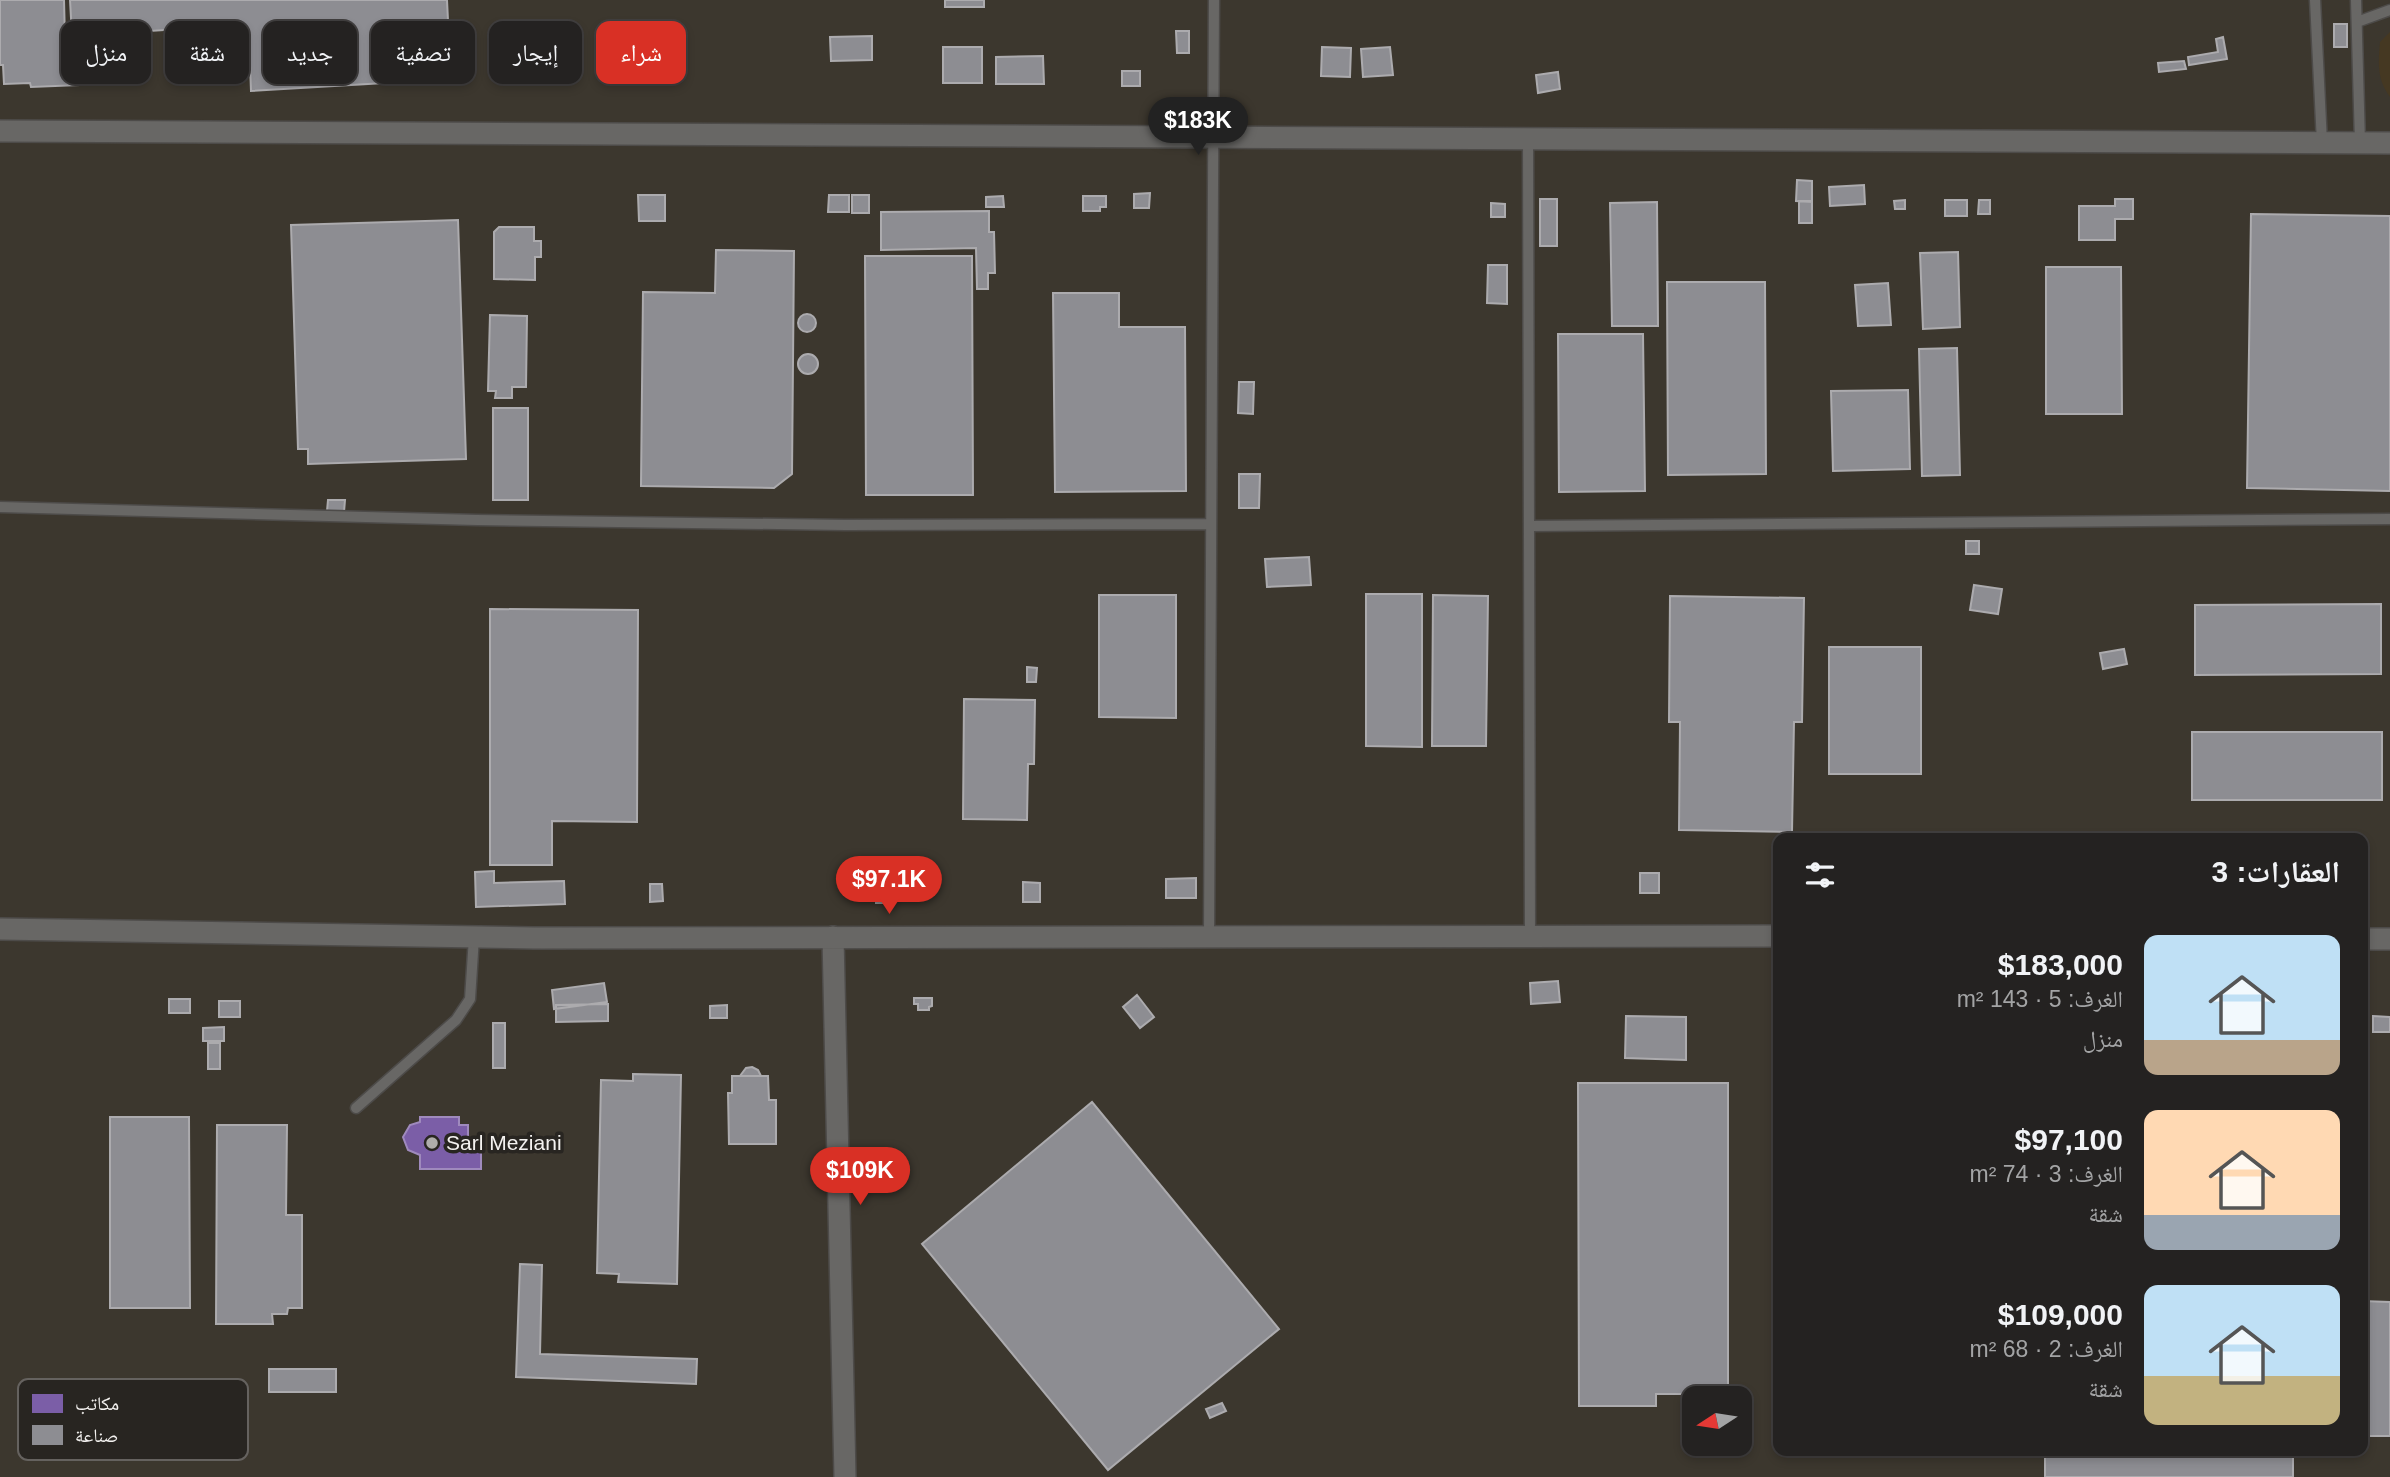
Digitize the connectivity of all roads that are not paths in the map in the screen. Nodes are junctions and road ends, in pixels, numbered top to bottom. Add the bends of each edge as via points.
1 (1214, 0) edge
2 (2315, 0) edge
3 (2356, 0) edge
4 (2390, 10) edge
5 (2357, 22) junction
6 (0, 131) edge
7 (1213, 136) junction
8 (1528, 137) junction
9 (2322, 143) junction
10 (2360, 143) junction
11 (2390, 143) edge
12 (0, 507) edge
13 (2390, 519) edge
14 (1210, 524) junction
15 (1531, 526) junction
16 (0, 929) edge
17 (1530, 935) junction
18 (1209, 936) junction
19 (1773, 936) edge
20 (474, 937) junction
21 (833, 937) junction
22 (2368, 939) edge
23 (2390, 939) edge
24 (356, 1108) dead end
25 (845, 1477) edge

1 - 7 lane
2 - 9 lane
3 - 5 lane
4 - 5 lane
5 - 10 lane
6 - 7 street
7 - 8 street
7 - 14 lane
8 - 9 street
8 - 15 lane
9 - 10 street
10 - 11 street
12 - 14 lane via 477,520
13 - 15 lane
14 - 18 lane
15 - 17 lane
16 - 20 street
17 - 18 street
17 - 19 street
18 - 21 street
20 - 21 street
20 - 24 lane via 470,999 456,1020
21 - 25 street
22 - 23 street

